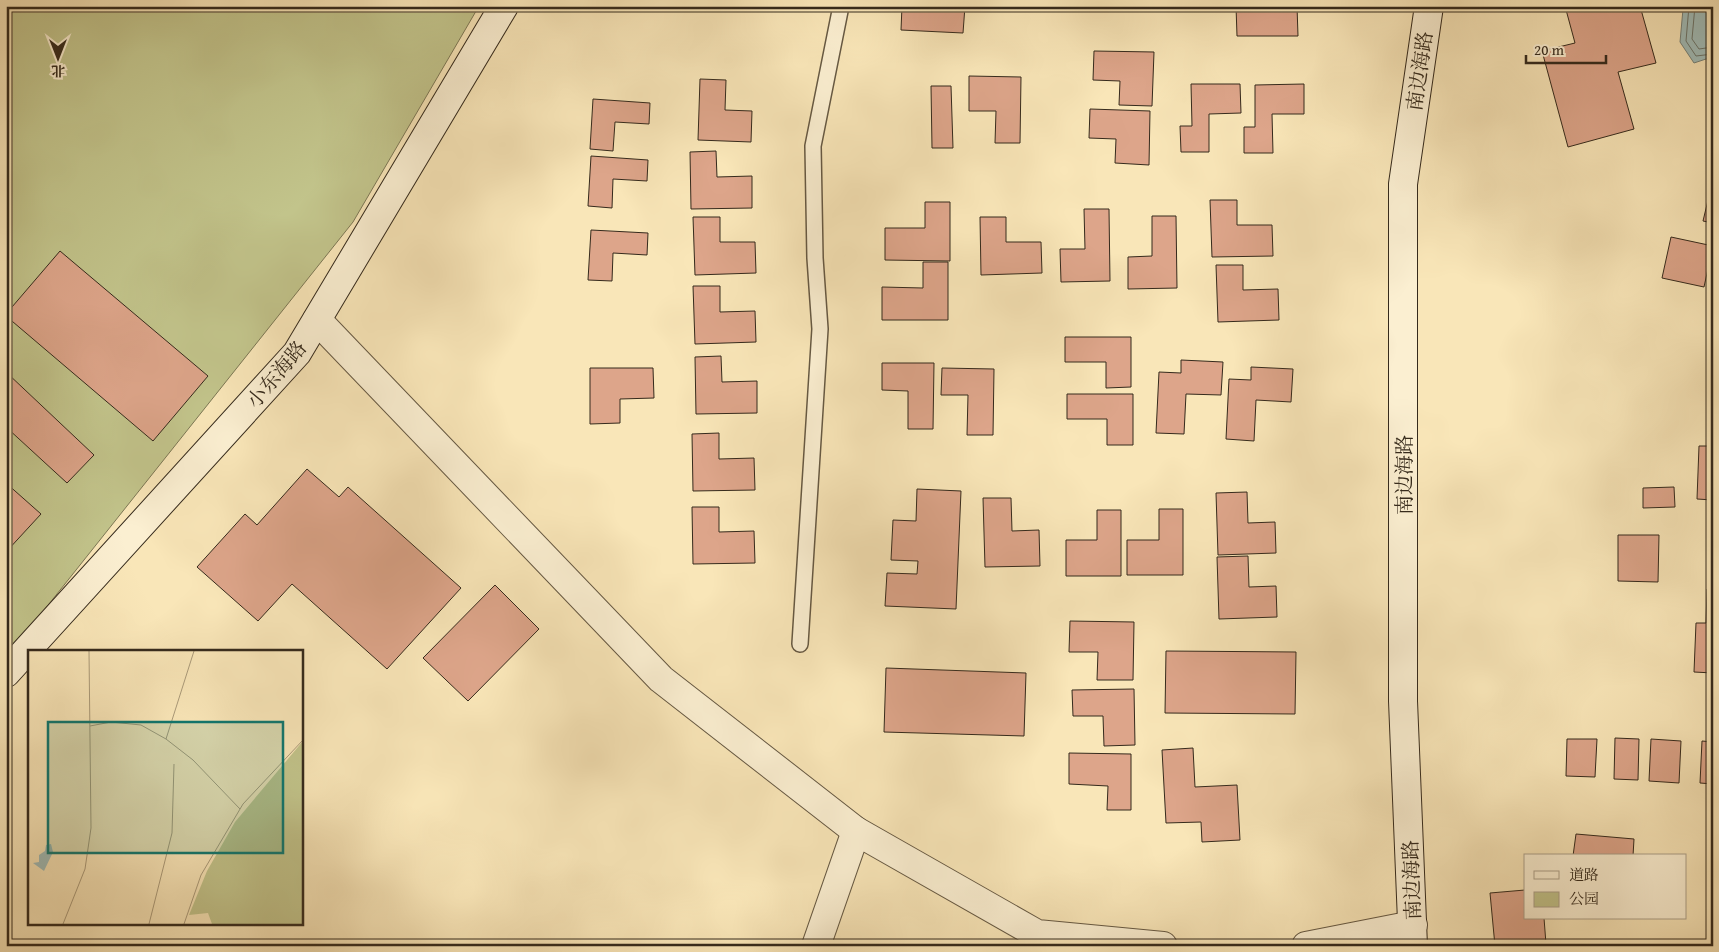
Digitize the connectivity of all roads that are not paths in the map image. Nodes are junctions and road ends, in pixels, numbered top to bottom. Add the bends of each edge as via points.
1 (504, 6) edge
2 (841, 6) edge
3 (1429, 6) edge
4 (317, 320) junction
5 (800, 644) dead end
6 (6, 673) edge
7 (856, 831) junction
8 (1413, 936) edge
9 (816, 946) edge
10 (1163, 946) edge
11 (1306, 946) edge

1 - 4 main road, 小东海路
2 - 5 lane via 813,146 814,258 820,329
3 - 8 main road, 南边海路 via 1403,184 1403,701
4 - 6 main road, 小东海路 via 297,353
4 - 7 main road via 661,679
7 - 9 main road
7 - 10 main road via 1037,934
8 - 11 main road

